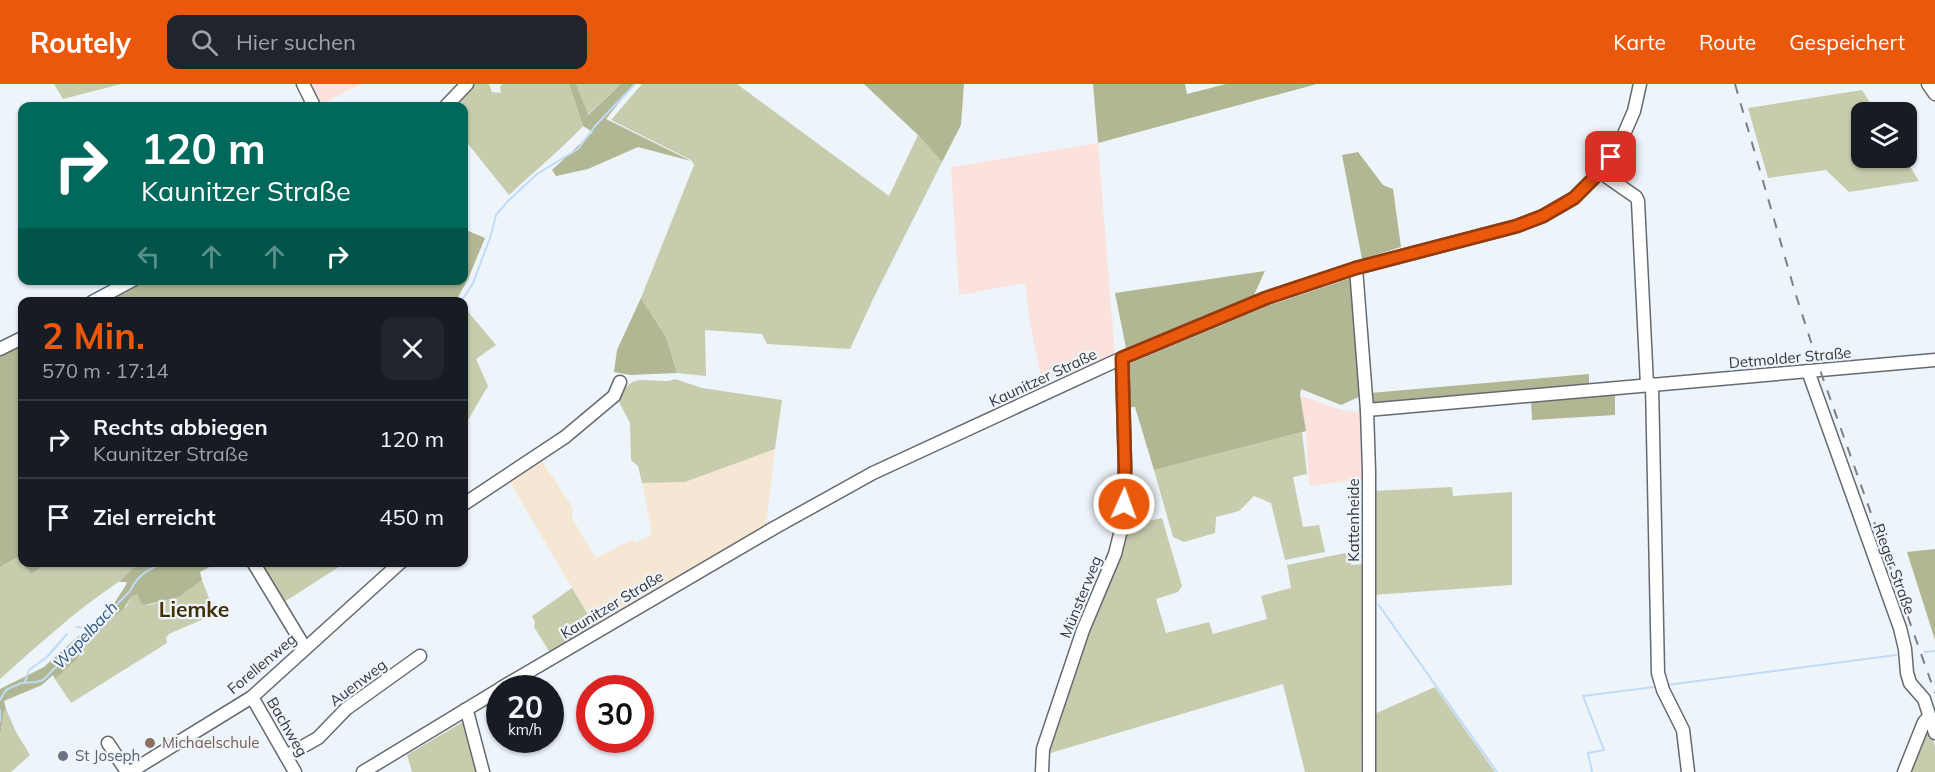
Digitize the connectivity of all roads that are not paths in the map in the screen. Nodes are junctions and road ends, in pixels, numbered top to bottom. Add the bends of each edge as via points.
1 (303, 84) edge
2 (467, 84) edge
3 (1640, 84) edge
4 (1928, 84) edge
5 (1935, 94) edge
6 (312, 102) edge
7 (450, 102) edge
8 (1600, 172) junction
9 (1356, 268) junction
10 (124, 285) edge
11 (101, 297) edge
12 (18, 340) edge
13 (0, 349) edge
14 (1122, 358) junction
15 (1935, 360) edge
16 (1808, 371) junction
17 (620, 382) dead end
18 (1649, 384) junction
19 (1367, 410) junction
20 (468, 501) edge
21 (256, 567) edge
22 (395, 567) edge
23 (305, 648) junction
24 (420, 656) dead end
25 (524, 675) edge
26 (252, 696) junction
27 (486, 697) edge
28 (465, 710) junction
29 (1929, 717) junction
30 (1935, 733) edge
31 (108, 743) dead end
32 (286, 756) junction
33 (128, 772) edge
34 (296, 772) edge
35 (363, 772) edge
36 (483, 772) edge
37 (1041, 772) edge
38 (1369, 772) edge
39 (1688, 772) edge
40 (1904, 772) edge

1 - 6 street
2 - 7 street
3 - 8 street, Kaunitzer Straße via 1621,141
4 - 5 street
8 - 9 street, Kaunitzer Straße via 1574,198 1543,216
8 - 18 street via 1638,201
9 - 14 street, Kaunitzer Straße via 1266,298
9 - 19 street, Kattenheide
10 - 11 street
12 - 13 street
14 - 25 street, Kaunitzer Straße via 873,473
14 - 37 street, Münsterweg via 1123,522 1115,554 1083,630 1043,749
15 - 16 street, Detmolder Straße
16 - 18 street, Detmolder Straße
16 - 29 street, Rieger Straße via 1900,628 1910,683 1924,699
17 - 20 street via 614,396 565,436
18 - 19 street, Detmolder Straße
18 - 39 street via 1658,673 1683,730
19 - 38 street, Kattenheide
21 - 23 street
22 - 23 street, Forellenweg
23 - 26 street, Forellenweg
24 - 32 street, Auenweg via 340,713 318,738
26 - 32 street, Bachweg
26 - 33 street, Forellenweg
27 - 28 street, Kaunitzer Straße
28 - 35 street, Kaunitzer Straße
28 - 36 street
29 - 30 street, Rieger Straße
29 - 40 street via 1923,722
31 - 33 street
32 - 34 street, Bachweg

